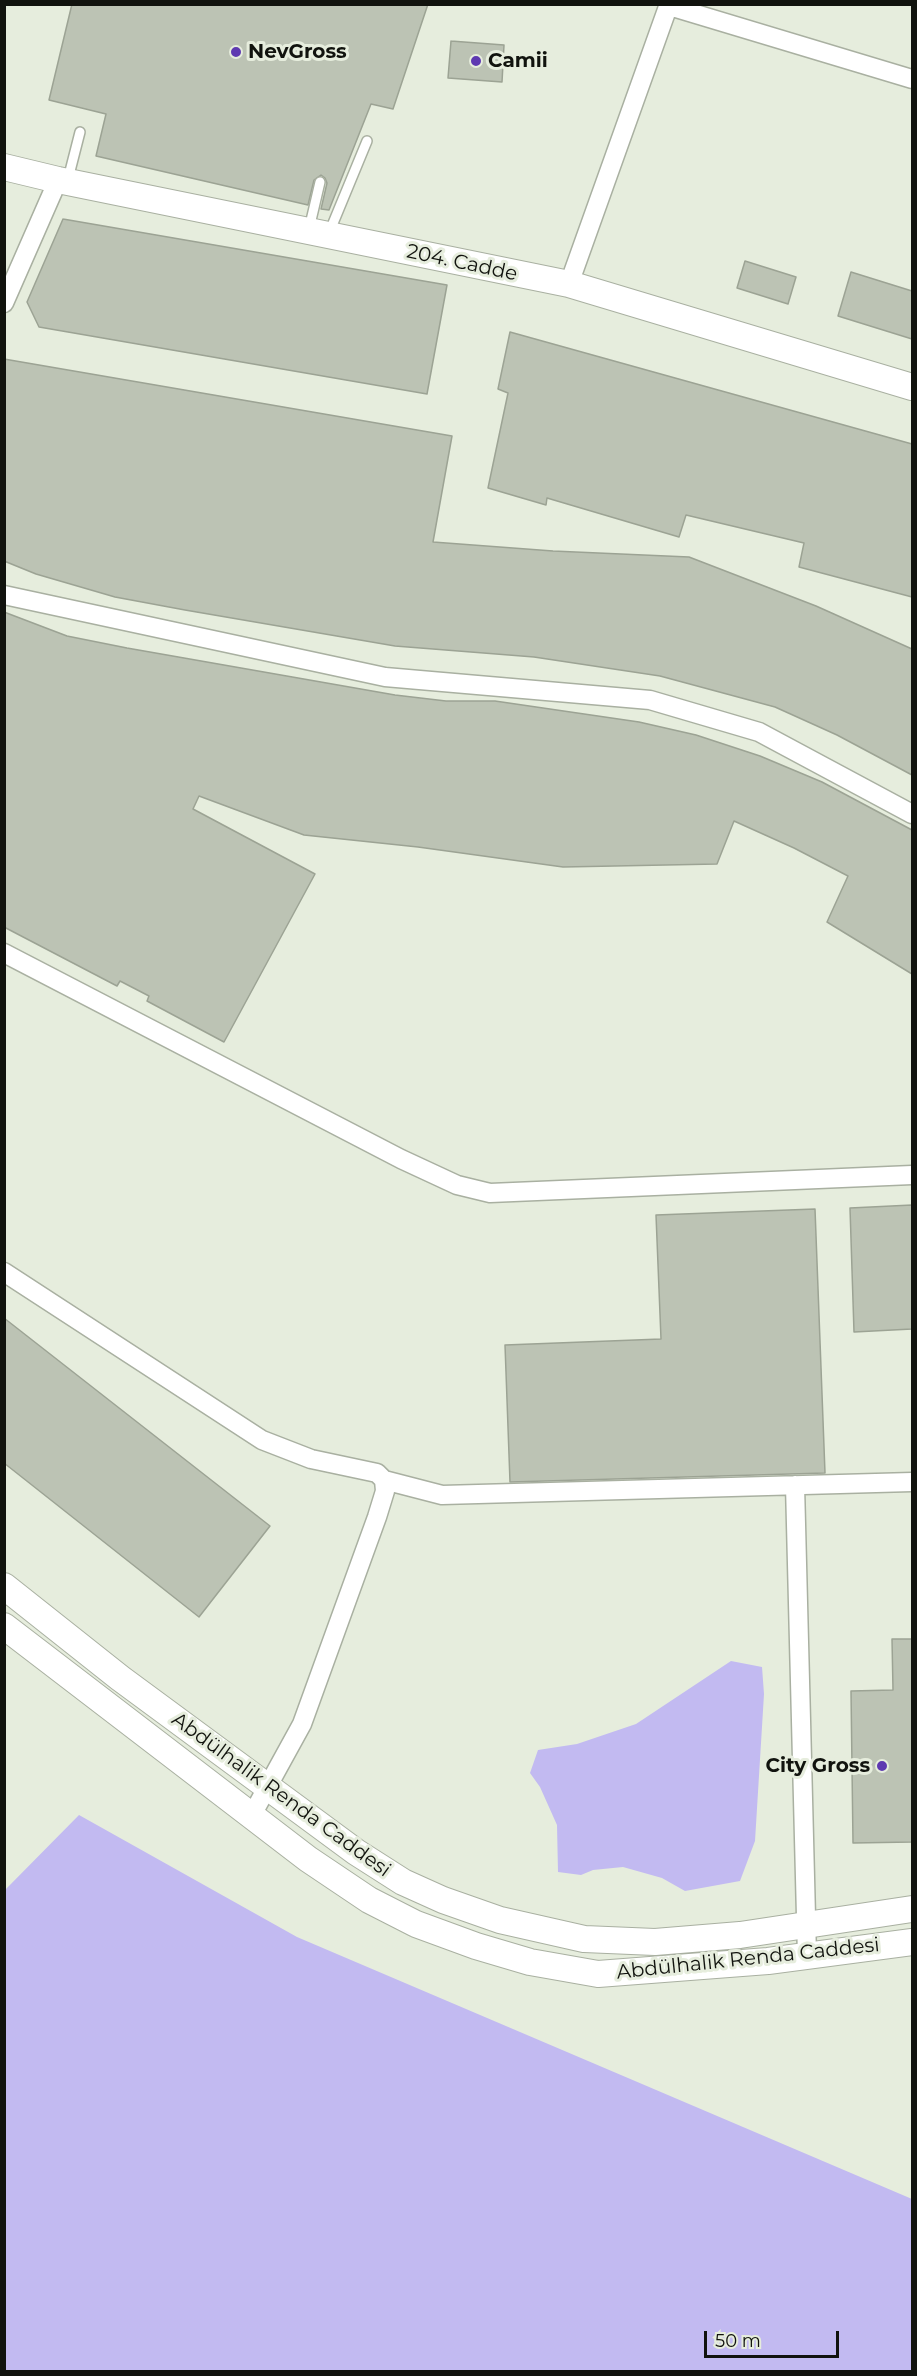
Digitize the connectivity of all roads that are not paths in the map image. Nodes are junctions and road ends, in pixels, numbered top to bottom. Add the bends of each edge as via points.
1 (669, 5) edge
2 (912, 79) edge
3 (80, 132) dead end
4 (367, 141) dead end
5 (4, 167) edge
6 (63, 181) junction
7 (320, 182) dead end
8 (319, 233) junction
9 (569, 285) junction
10 (4, 303) edge
11 (912, 387) edge
12 (4, 595) edge
13 (912, 814) edge
14 (4, 953) edge
15 (912, 1175) edge
16 (4, 1272) edge
17 (384, 1480) junction
18 (912, 1482) edge
19 (795, 1485) junction
20 (4, 1586) edge
21 (4, 1626) edge
22 (268, 1788) junction
23 (252, 1815) junction
24 (912, 1909) edge
25 (807, 1925) junction
26 (912, 1942) edge
27 (807, 1956) junction

1 - 2 street
1 - 9 street
3 - 6 lane
4 - 8 lane
5 - 6 main road, 204. Cadde
6 - 8 main road, 204. Cadde
6 - 10 street
7 - 8 lane
8 - 9 main road, 204. Cadde
9 - 11 main road, 204. Cadde
12 - 13 street via 385,677 650,700 759,732
14 - 15 street via 457,1185 490,1193
16 - 17 street via 262,1440 311,1459 378,1473
17 - 19 street via 442,1495
17 - 22 street via 385,1491 377,1517 302,1724
18 - 19 street
19 - 25 street
20 - 22 main road, Abdülhalik Renda Caddesi
21 - 23 main road, Abdülhalik Renda Caddesi
22 - 23 street
22 - 25 main road, Abdülhalik Renda Caddesi via 403,1882 500,1920 584,1939 655,1942
23 - 27 main road, Abdülhalik Renda Caddesi via 369,1900 416,1924 530,1962 598,1974
24 - 25 main road, Abdülhalik Renda Caddesi
25 - 27 street
26 - 27 main road, Abdülhalik Renda Caddesi

